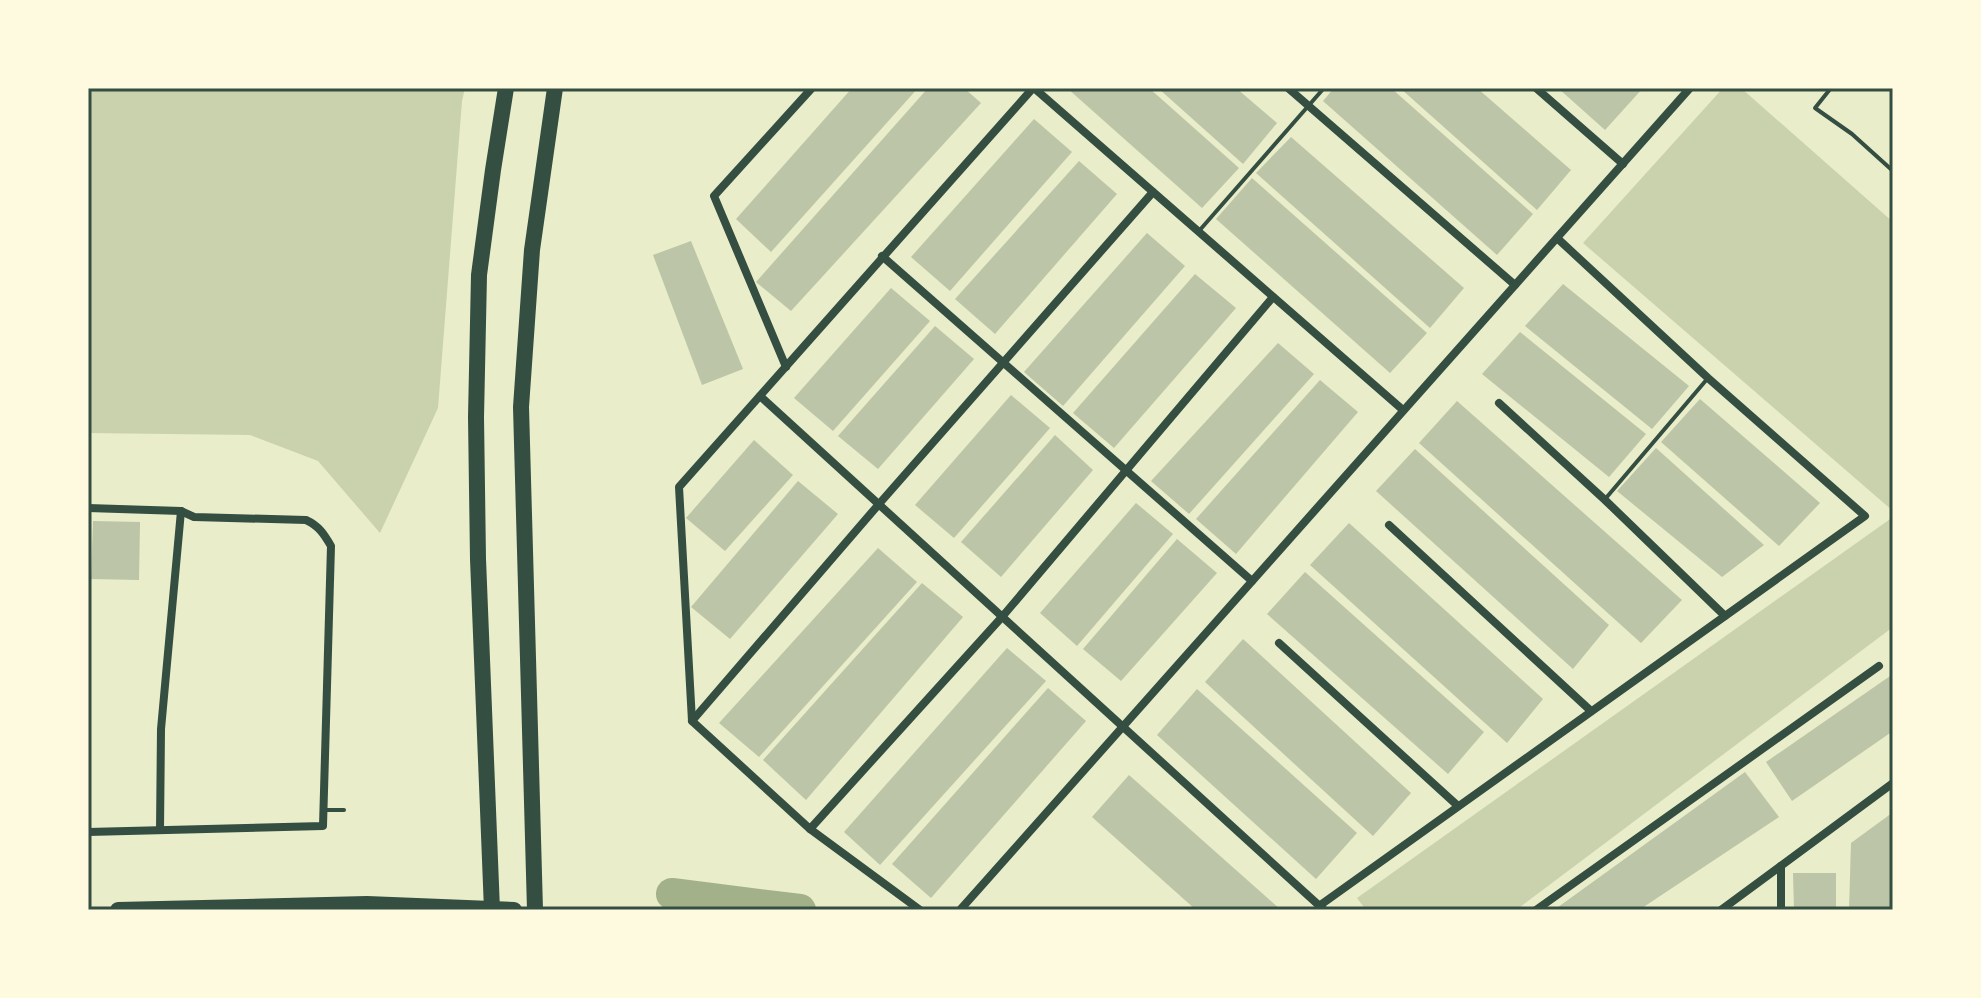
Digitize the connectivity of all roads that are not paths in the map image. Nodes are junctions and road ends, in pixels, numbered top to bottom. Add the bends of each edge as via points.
1 (506, 88) edge
2 (555, 88) edge
3 (812, 88) edge
4 (1034, 88) edge
5 (1288, 88) edge
6 (1324, 88) edge
7 (1536, 88) edge
8 (1690, 88) edge
9 (1831, 88) edge
10 (1308, 105) junction
11 (1623, 164) junction
12 (1893, 171) edge
13 (1153, 192) junction
14 (1198, 231) junction
15 (1557, 238) junction
16 (882, 256) junction
17 (1515, 285) junction
18 (1273, 297) junction
19 (1003, 362) junction
20 (786, 367) junction
21 (1708, 378) junction
22 (760, 396) junction
23 (1499, 403) dead end
24 (1403, 410) junction
25 (1126, 470) junction
26 (1605, 500) junction
27 (879, 504) junction
28 (88, 508) edge
29 (181, 511) junction
30 (1389, 525) dead end
31 (1252, 581) junction
32 (1725, 616) junction
33 (1002, 617) junction
34 (1279, 643) dead end
35 (1879, 666) dead end
36 (1591, 711) junction
37 (692, 721) junction
38 (1123, 727) junction
39 (1893, 783) edge
40 (1458, 806) junction
41 (323, 810) junction
42 (344, 810) dead end
43 (810, 829) junction
44 (160, 830) junction
45 (88, 832) edge
46 (1781, 866) junction
47 (1321, 908) edge
48 (118, 910) edge
49 (492, 910) edge
50 (514, 910) edge
51 (535, 910) edge
52 (920, 910) edge
53 (960, 910) edge
54 (1536, 910) edge
55 (1721, 910) edge
56 (1781, 910) edge

1 - 49 highway via 479,275 476,417
2 - 51 highway via 532,250 521,407
3 - 20 street via 714,196
4 - 13 street
4 - 16 street
5 - 10 street
6 - 10 lane
7 - 11 street
8 - 11 street
9 - 12 lane via 1815,108
10 - 14 lane
10 - 17 street
11 - 15 street
13 - 14 street
13 - 19 street
14 - 18 street
15 - 17 street
15 - 21 street
16 - 19 street
16 - 20 street
17 - 24 street
18 - 24 street
18 - 25 street
19 - 25 street
19 - 27 street
20 - 22 street
21 - 26 lane
21 - 32 street via 1865,516
22 - 27 street
22 - 37 street via 679,487
23 - 26 street
24 - 31 street
25 - 31 street
25 - 33 street
26 - 32 street
27 - 33 street
27 - 37 street
28 - 29 street
29 - 41 street via 194,517 306,520 331,546
29 - 44 street via 161,729
30 - 36 street
31 - 38 street
32 - 36 street
33 - 38 street
33 - 43 street
34 - 40 street
35 - 54 street
36 - 40 street
37 - 43 street
38 - 47 street
38 - 53 street
39 - 46 street
40 - 47 street
41 - 42 lane
41 - 44 street via 323,826
43 - 52 street
44 - 45 street
46 - 55 street
46 - 56 street
48 - 50 highway via 367,904

